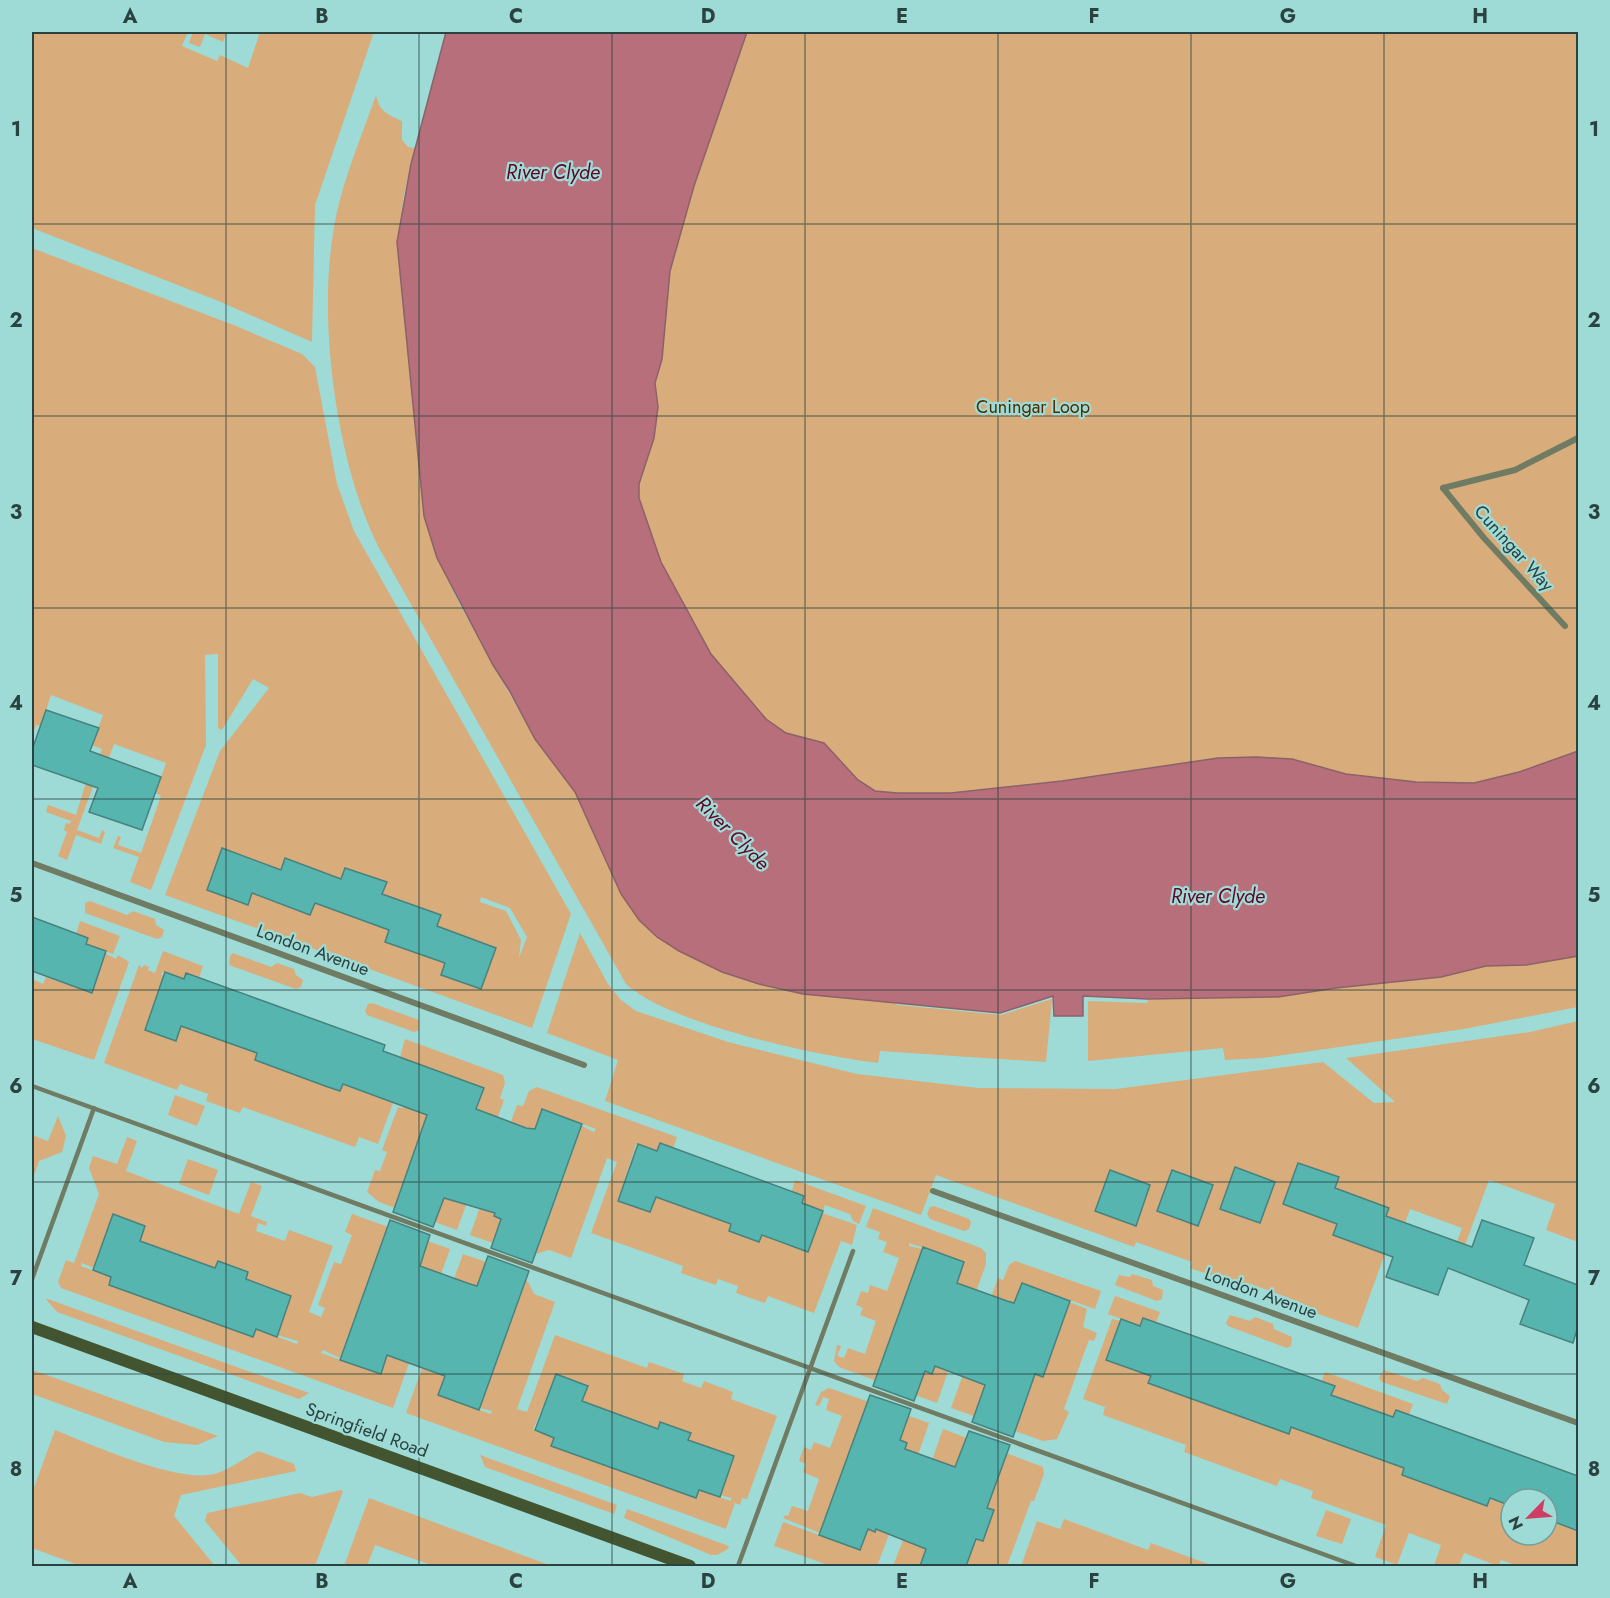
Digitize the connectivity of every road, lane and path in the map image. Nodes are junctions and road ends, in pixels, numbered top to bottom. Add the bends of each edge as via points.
1 (1578, 438) edge
2 (1565, 626) dead end
3 (32, 863) edge
4 (584, 1065) dead end
5 (32, 1086) edge
6 (94, 1108) junction
7 (933, 1191) dead end
8 (854, 1251) dead end
9 (32, 1279) edge
10 (32, 1327) edge
11 (811, 1368) junction
12 (1578, 1423) edge
13 (690, 1566) edge
14 (738, 1566) edge
15 (1356, 1566) edge

1 - 2 street, Cuningar Way via 1515,470 1443,488
3 - 4 street, London Avenue
5 - 6 lane
6 - 9 lane
6 - 11 lane
7 - 12 street, London Avenue
8 - 11 lane
10 - 13 street, Springfield Road
11 - 14 lane
11 - 15 lane

